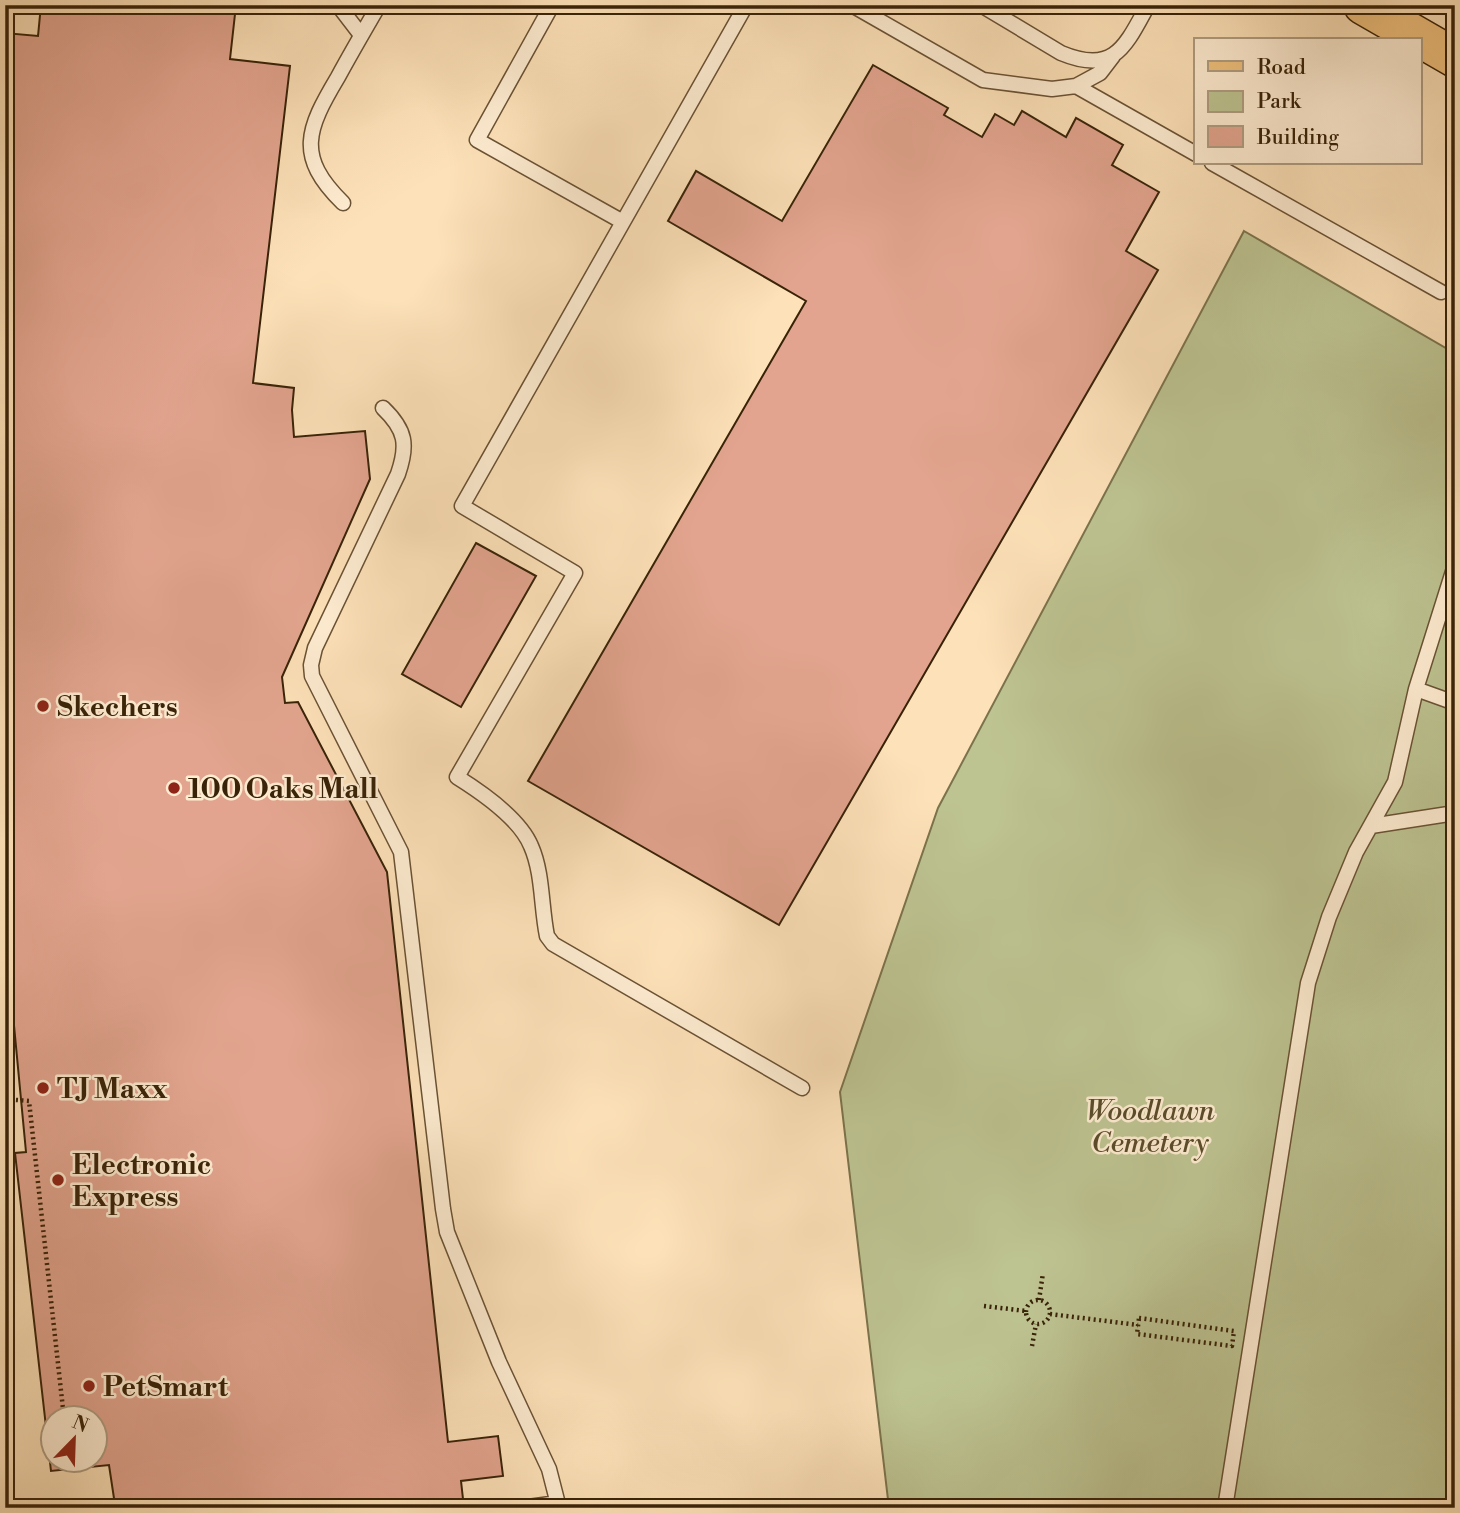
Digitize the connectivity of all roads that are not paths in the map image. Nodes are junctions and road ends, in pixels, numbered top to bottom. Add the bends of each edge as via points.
1 (338, 5) edge
2 (379, 5) edge
3 (552, 5) edge
4 (746, 5) edge
5 (852, 5) edge
6 (981, 5) edge
7 (1148, 5) edge
8 (1363, 5) edge
9 (361, 35) junction
10 (1420, 38) edge
11 (1422, 39) edge
12 (1113, 57) junction
13 (1455, 58) edge
14 (1076, 86) junction
15 (1194, 153) edge
16 (1214, 164) edge
17 (343, 203) dead end
18 (623, 222) junction
19 (1441, 292) dead end
20 (383, 408) dead end
21 (1455, 565) edge
22 (1416, 689) junction
23 (1455, 703) edge
24 (1455, 813) edge
25 (1371, 826) junction
26 (802, 1088) dead end
27 (559, 1506) edge
28 (521, 1508) edge
29 (1225, 1508) edge

1 - 9 lane
2 - 9 lane
3 - 18 lane via 477,140
4 - 18 lane
5 - 14 lane via 979,78 1052,89
6 - 12 lane via 1073,58 1101,61
7 - 12 lane
8 - 10 main road
9 - 17 lane via 323,102 311,135 316,168
11 - 13 main road
12 - 14 lane via 1100,73
14 - 15 lane
16 - 19 lane
18 - 26 lane via 462,506 575,573 457,777 478,790 531,844 547,936 553,944
20 - 27 lane via 401,428 403,459 315,648 312,676 401,852 447,1232 499,1362 549,1469
21 - 22 lane
22 - 23 lane
22 - 25 lane via 1395,782
24 - 25 lane
25 - 29 lane via 1329,917 1308,982
27 - 28 lane

